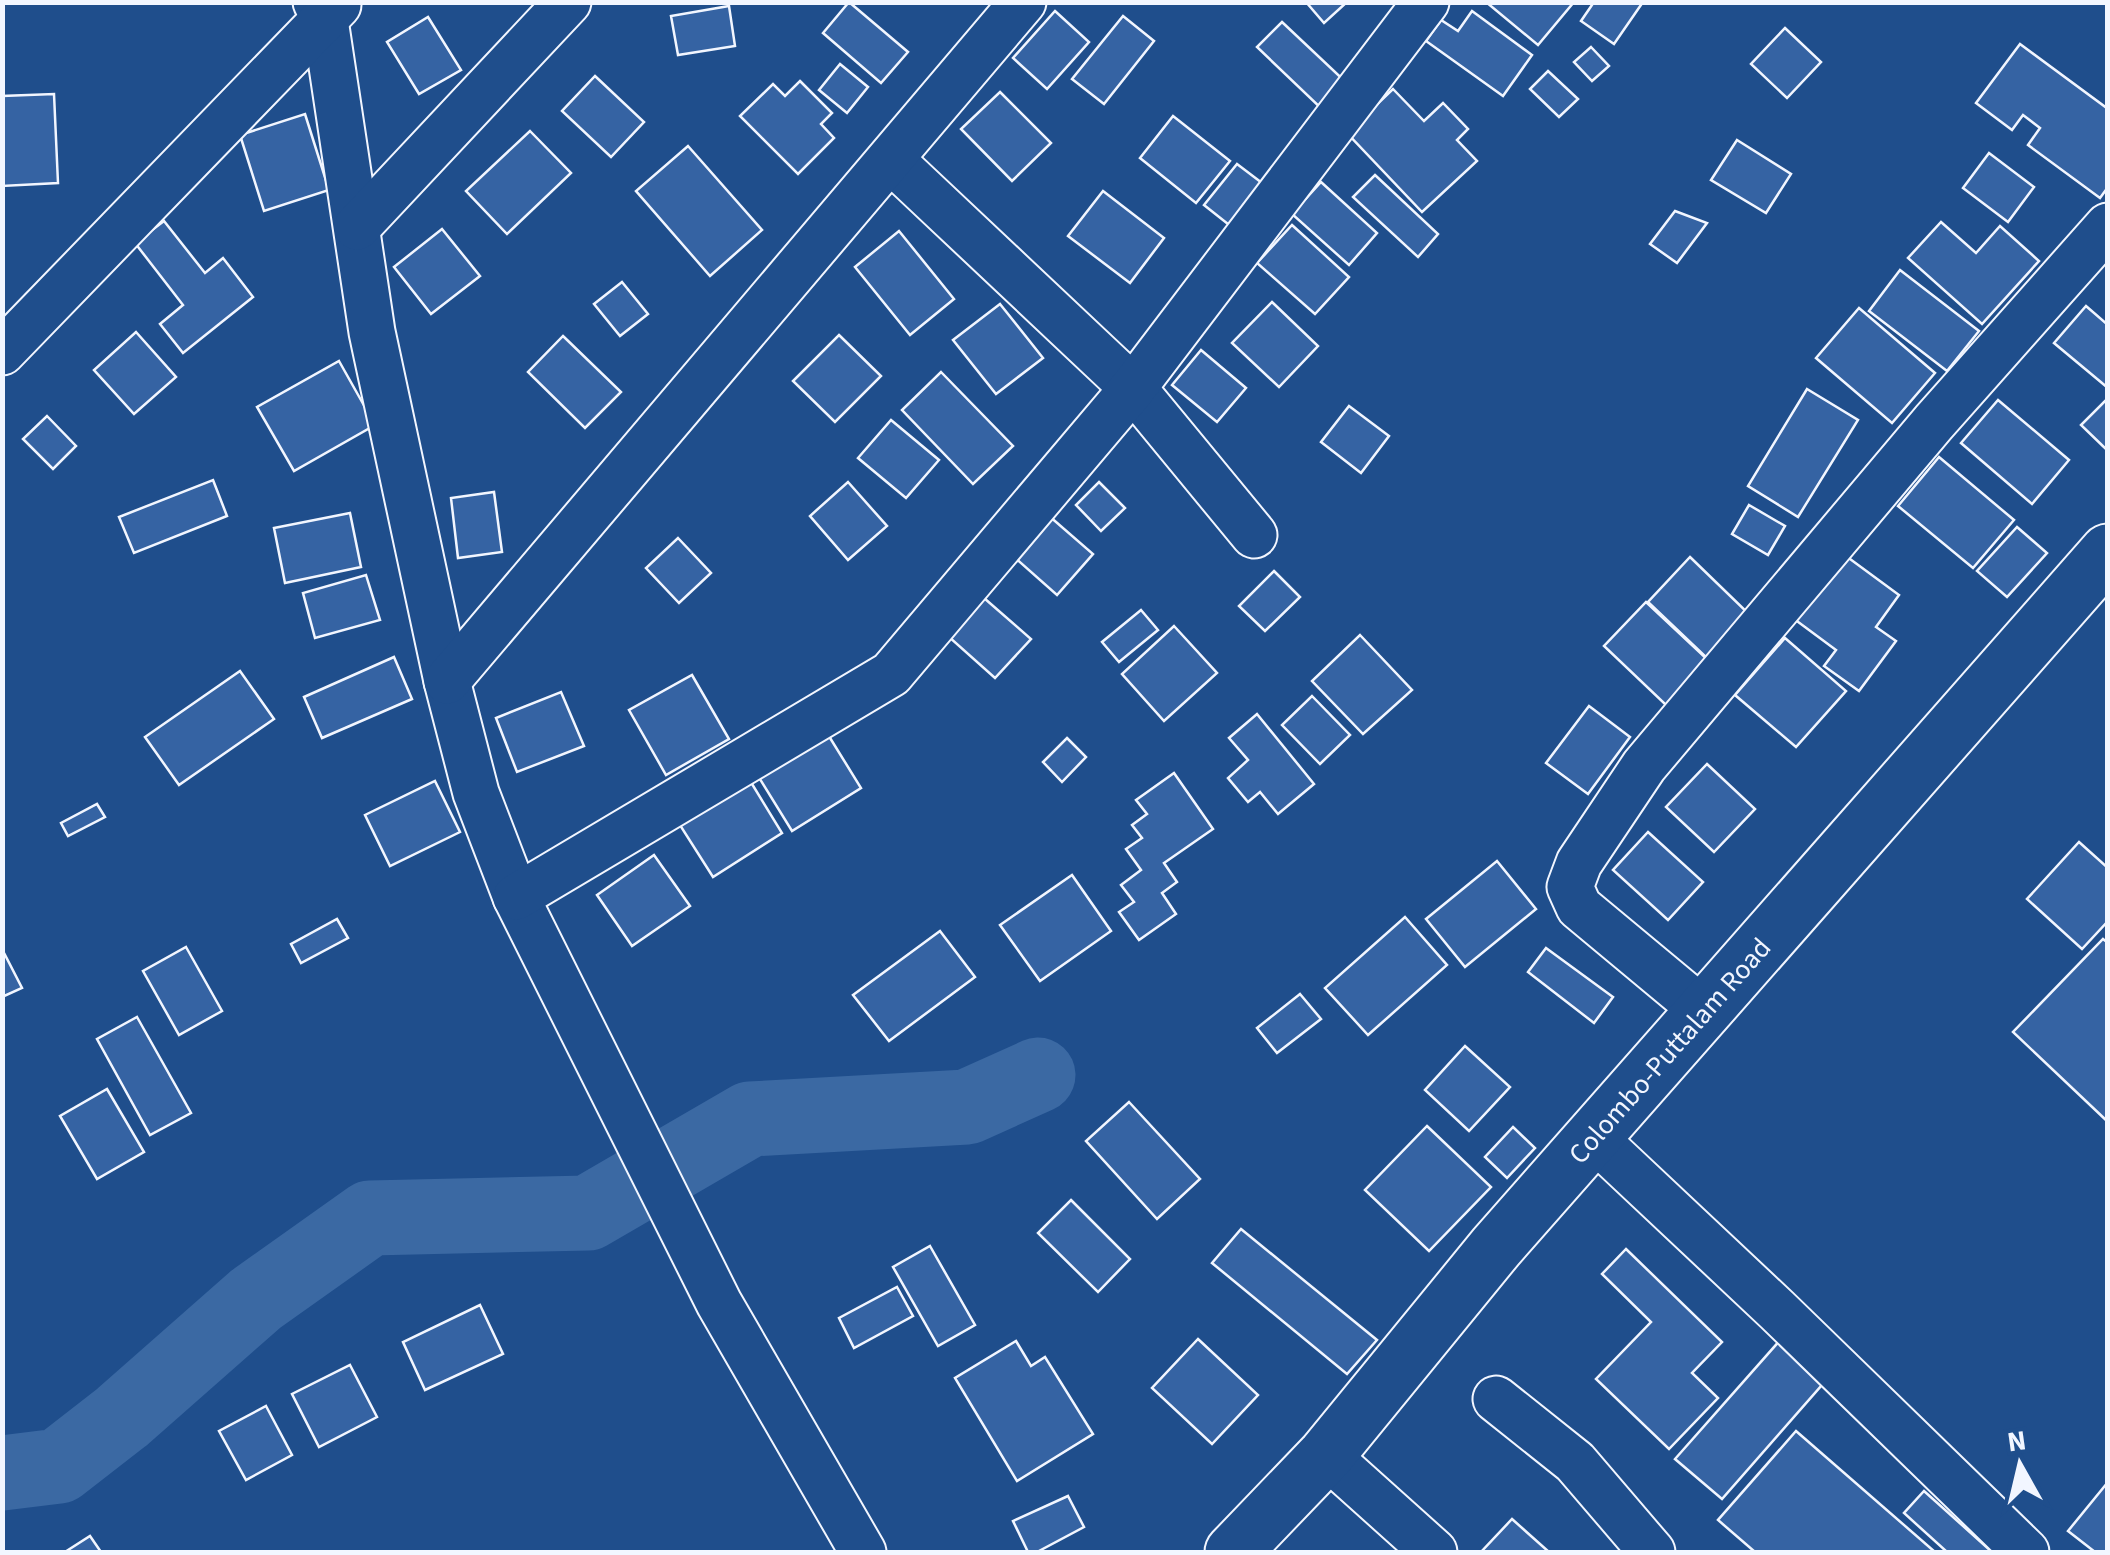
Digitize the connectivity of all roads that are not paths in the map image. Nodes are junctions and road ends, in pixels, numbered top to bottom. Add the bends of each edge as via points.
1 (568, 2) edge
2 (1023, 2) edge
3 (1426, 2) edge
4 (327, 8) edge
5 (891, 160) junction
6 (357, 226) junction
7 (2102, 244) edge
8 (2, 352) edge
9 (1133, 388) junction
10 (1254, 535) dead end
11 (2101, 573) edge
12 (447, 681) junction
13 (516, 897) junction
14 (1704, 1011) junction
15 (1593, 1137) junction
16 (1496, 1400) dead end
17 (1326, 1455) junction
18 (863, 1552) edge
19 (1233, 1552) edge
20 (1434, 1552) edge
21 (1652, 1552) edge
22 (2026, 1552) edge

1 - 6 street
2 - 5 street
3 - 9 street
4 - 6 street
4 - 8 street
5 - 9 street
5 - 12 street
6 - 12 street via 372,332
7 - 14 street via 1934,422 1644,766 1579,864 1570,887 1579,907
9 - 10 street
9 - 13 street via 890,674
11 - 14 highway, Colombo-Puttalam Road
12 - 13 street via 476,792
13 - 18 street via 719,1303
14 - 15 highway, Colombo-Puttalam Road
15 - 17 highway, Colombo-Puttalam Road
15 - 22 street
16 - 21 street via 1574,1462
17 - 19 highway, Colombo-Puttalam Road
17 - 20 street

